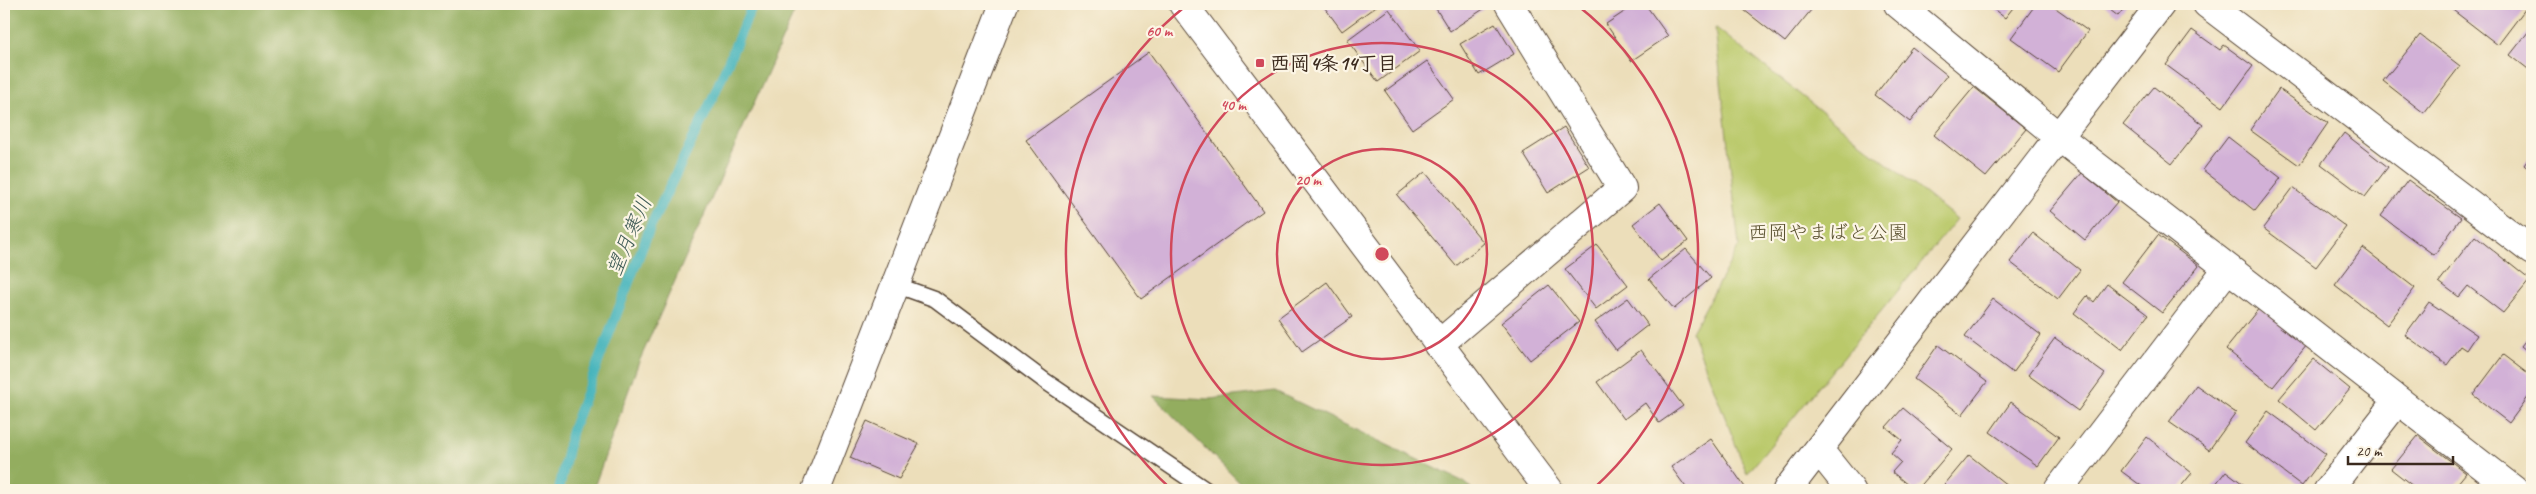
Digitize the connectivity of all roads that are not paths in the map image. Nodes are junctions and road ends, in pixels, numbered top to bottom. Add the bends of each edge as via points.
1 (1004, 4) edge
2 (1183, 4) edge
3 (1509, 4) edge
4 (1898, 4) edge
5 (2162, 4) edge
6 (2208, 4) edge
7 (2059, 138) junction
8 (2532, 251) edge
9 (2228, 269) junction
10 (896, 284) junction
11 (1438, 345) junction
12 (2398, 400) junction
13 (1818, 450) junction
14 (816, 490) edge
15 (1206, 490) edge
16 (1549, 490) edge
17 (1787, 490) edge
18 (1851, 490) edge
19 (2058, 490) edge
20 (2328, 490) edge
21 (2514, 490) edge

1 - 10 street
2 - 11 street
3 - 11 street via 1622,188
4 - 7 street
5 - 7 street
6 - 8 street
7 - 9 street
7 - 13 street
9 - 12 street
9 - 19 street
10 - 14 street
10 - 15 lane via 935,299 1045,381
11 - 16 street
12 - 20 street
12 - 21 street
13 - 17 street
13 - 18 street

